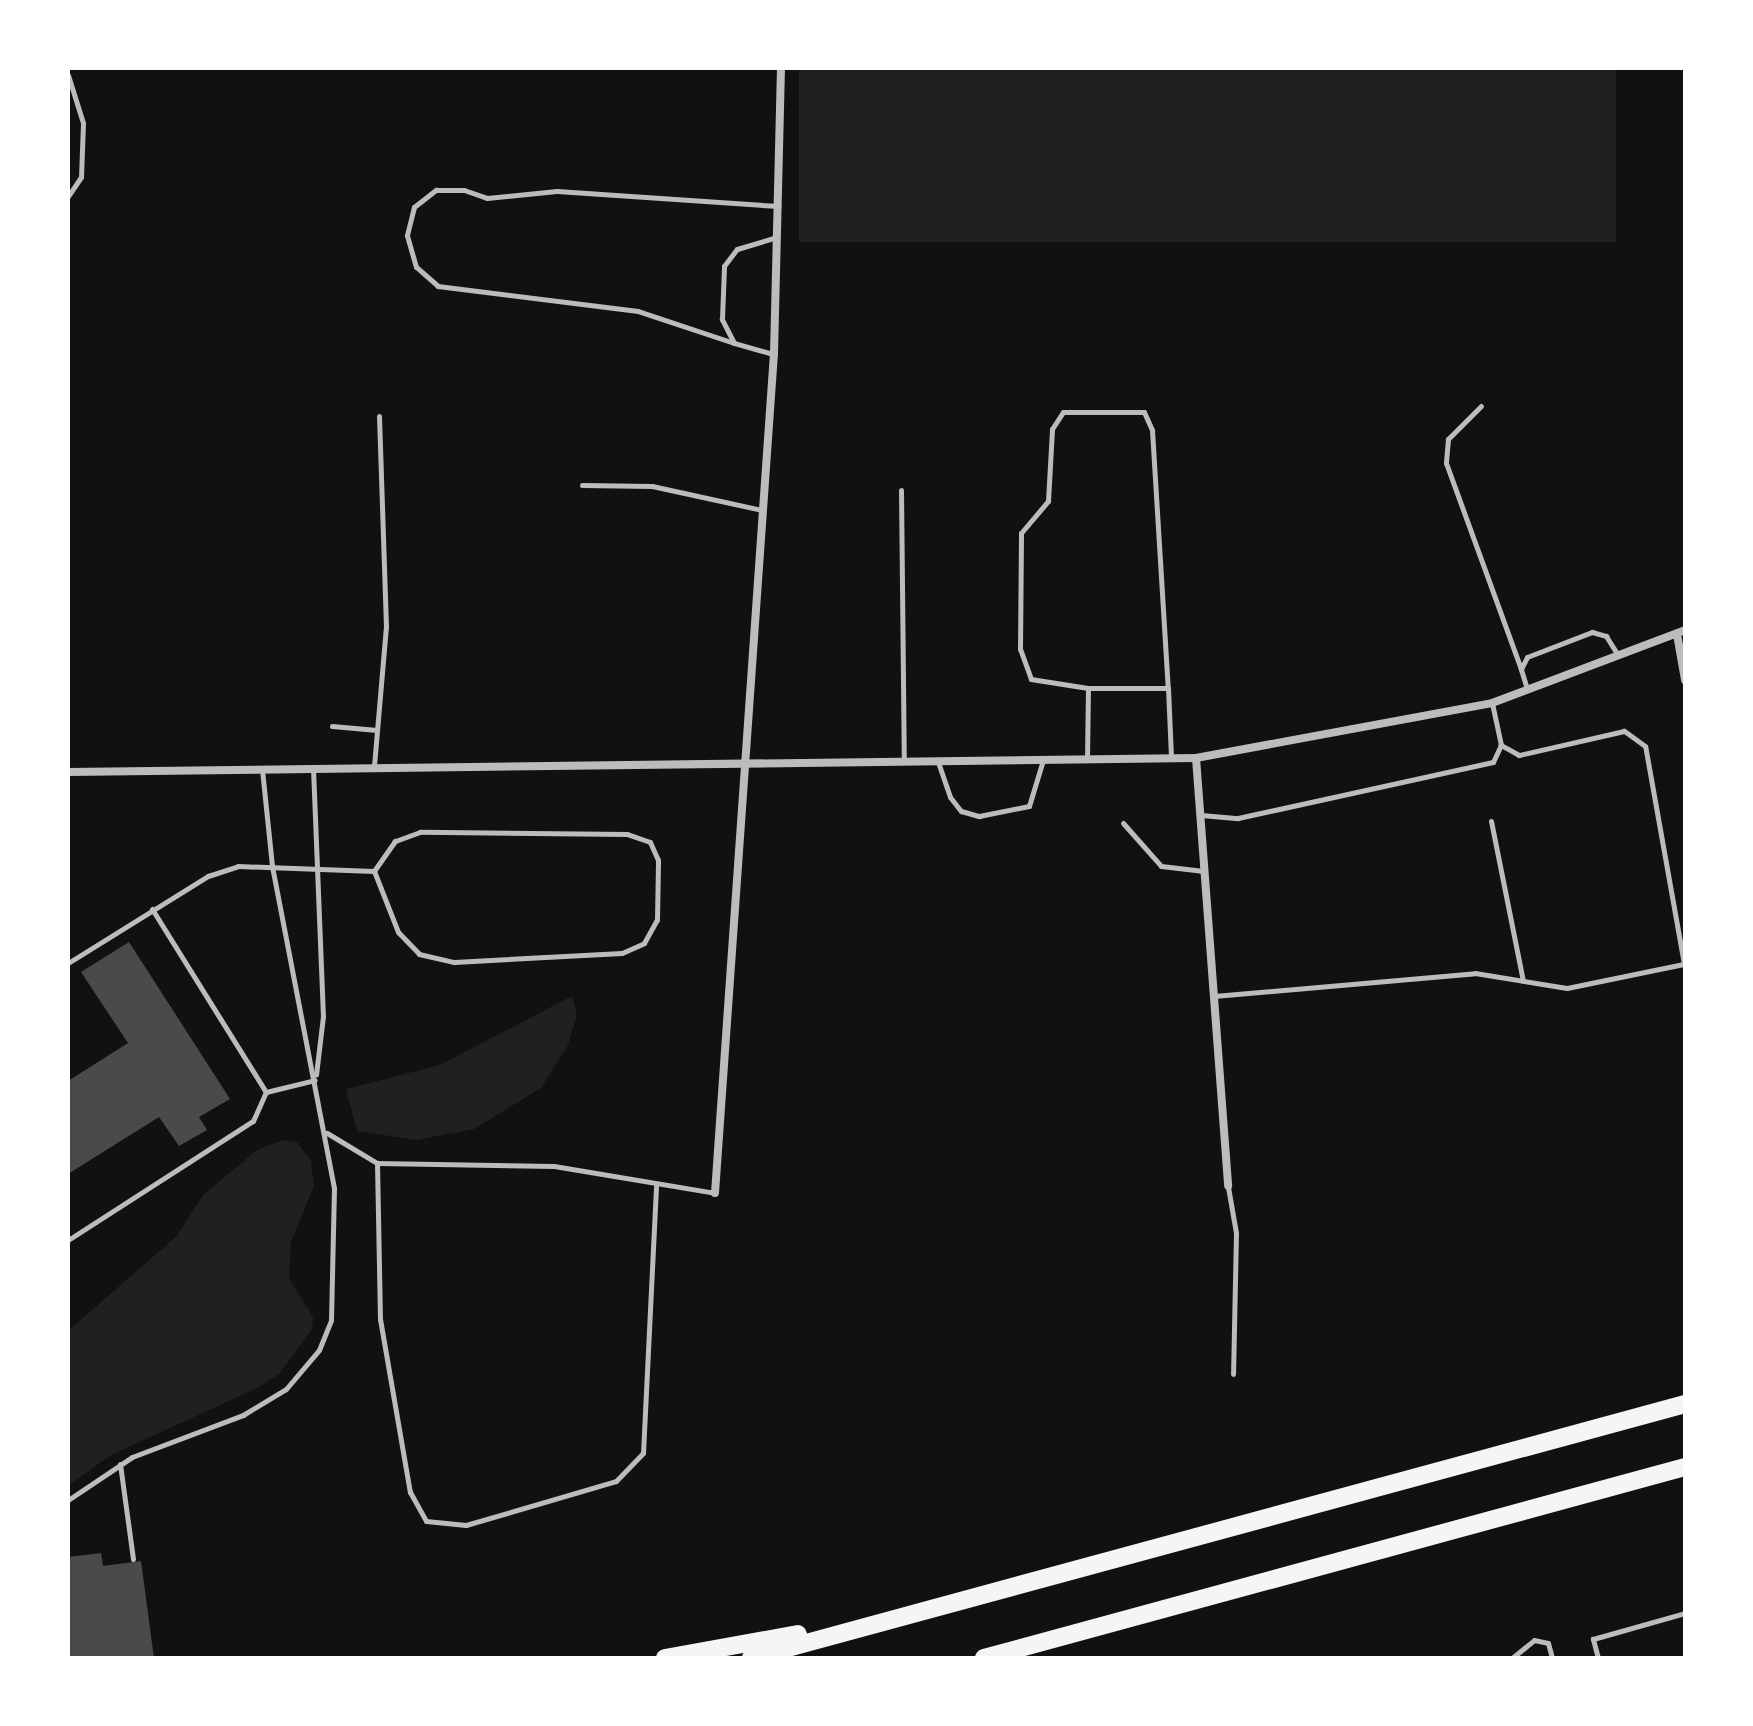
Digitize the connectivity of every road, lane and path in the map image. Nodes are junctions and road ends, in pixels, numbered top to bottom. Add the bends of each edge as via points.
1 (781, 68) edge
2 (68, 75) edge
3 (68, 196) edge
4 (778, 206) junction
5 (777, 237) junction
6 (734, 343) junction
7 (774, 354) junction
8 (1481, 406) dead end
9 (379, 416) dead end
10 (582, 485) dead end
11 (901, 490) dead end
12 (763, 510) junction
13 (1681, 632) edge
14 (1619, 656) junction
15 (1521, 669) junction
16 (1685, 680) edge
17 (1088, 688) junction
18 (1168, 688) junction
19 (1528, 690) junction
20 (1492, 703) junction
21 (332, 726) dead end
22 (377, 730) junction
23 (1501, 745) junction
24 (1171, 758) junction
25 (1196, 758) junction
26 (747, 760) junction
27 (1043, 760) junction
28 (1087, 760) junction
29 (938, 762) junction
30 (904, 763) junction
31 (374, 766) junction
32 (313, 768) junction
33 (262, 769) junction
34 (68, 772) edge
35 (1201, 815) junction
36 (1491, 821) dead end
37 (1123, 823) dead end
38 (272, 866) junction
39 (318, 867) junction
40 (374, 871) junction
41 (1205, 871) junction
42 (152, 909) junction
43 (68, 963) edge
44 (1684, 964) edge
45 (1523, 981) junction
46 (1214, 996) junction
47 (315, 1080) junction
48 (266, 1092) junction
49 (327, 1132) junction
50 (377, 1163) junction
51 (656, 1186) junction
52 (1228, 1186) joint
53 (715, 1193) joint
54 (68, 1240) edge
55 (1233, 1374) dead end
56 (1685, 1404) edge
57 (120, 1464) junction
58 (1685, 1467) edge
59 (68, 1500) edge
60 (133, 1559) dead end
61 (1685, 1613) edge
62 (872, 1623) junction
63 (665, 1658) edge
64 (751, 1658) edge
65 (984, 1658) edge
66 (1512, 1658) edge
67 (1552, 1658) edge
68 (1598, 1658) edge

1 - 4 street
2 - 3 lane via 83,123 81,177
4 - 5 street
4 - 6 lane via 557,191 487,198 436,190 414,207 407,235 416,267 438,286 638,311
5 - 6 lane via 737,249 724,266 722,319
5 - 7 street
6 - 7 lane
7 - 12 street
8 - 15 lane via 1448,439 1446,463
9 - 22 lane via 386,627
10 - 12 lane via 652,486
11 - 30 lane
12 - 26 street
13 - 14 street
13 - 16 street
14 - 15 lane via 1606,636 1592,632 1527,657
14 - 19 street
15 - 19 lane
17 - 18 lane
17 - 18 lane via 1031,679 1020,649 1021,533 1048,501 1052,429 1063,412 1144,412 1152,430
17 - 28 lane
18 - 24 lane
19 - 20 street
20 - 23 lane
20 - 25 street
21 - 22 lane
22 - 31 lane
23 - 35 lane via 1493,762 1238,818
23 - 44 lane via 1519,755 1624,731 1645,746
24 - 25 street
24 - 28 street
25 - 35 street
26 - 30 street
26 - 31 street
26 - 53 street
27 - 28 street
27 - 29 street
27 - 29 lane via 1029,806 979,816 961,811 950,797
29 - 30 street
31 - 32 street
32 - 33 street
32 - 39 lane
33 - 34 street
33 - 38 lane
35 - 41 street
36 - 45 lane
37 - 41 lane via 1161,866
38 - 39 lane
38 - 42 lane via 208,876
38 - 47 lane
39 - 40 lane
39 - 47 lane via 323,1016
40 - 40 lane via 398,932 419,954 454,962 622,953 644,943 657,920 658,860 650,842 627,834 420,832 395,841
41 - 46 street
42 - 43 lane
42 - 48 lane
44 - 45 lane via 1567,988
45 - 46 lane via 1475,973
46 - 52 street
47 - 48 lane
47 - 49 lane
48 - 54 lane via 253,1121
49 - 50 lane
49 - 57 lane via 334,1188 332,1310 319,1350 286,1389 243,1415
50 - 51 lane via 554,1166
50 - 51 lane via 380,1319 410,1492 426,1521 466,1525 616,1481 643,1453
51 - 53 lane
52 - 55 lane via 1236,1233
56 - 62 highway
57 - 59 lane
57 - 60 lane
58 - 65 highway
61 - 68 lane via 1593,1639
62 - 63 highway
62 - 64 highway
66 - 67 lane via 1534,1640 1548,1643

